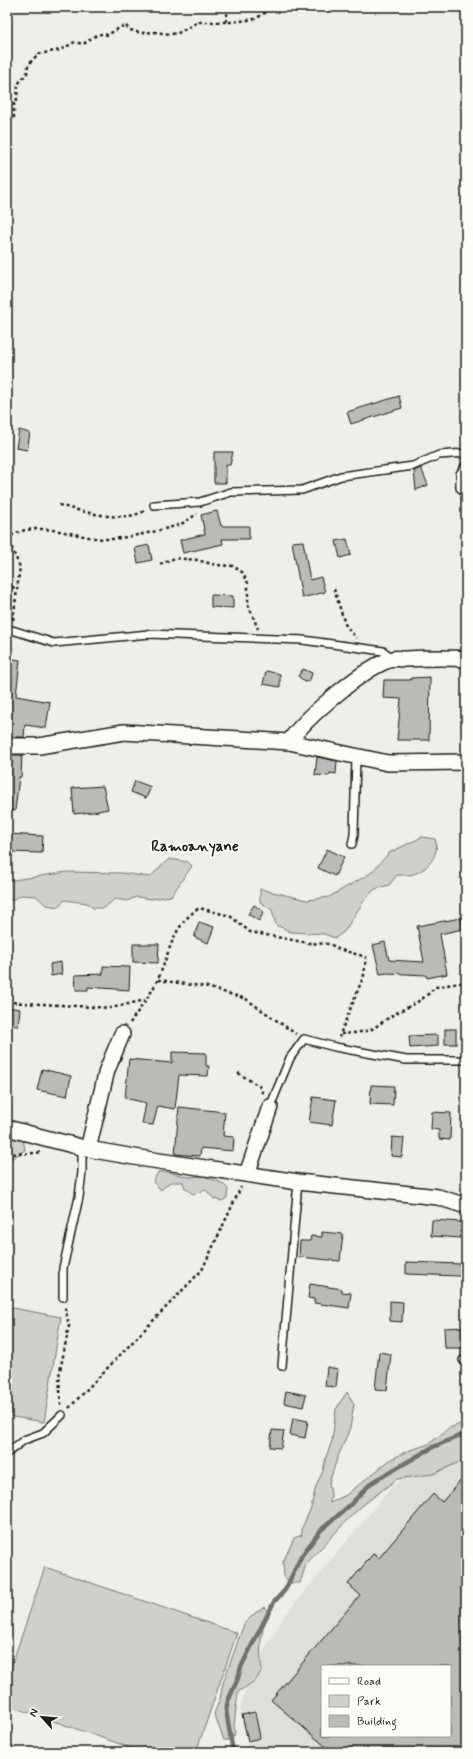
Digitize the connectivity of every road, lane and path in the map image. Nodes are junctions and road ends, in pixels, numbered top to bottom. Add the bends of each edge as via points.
1 (228, 7) edge
2 (280, 7) edge
3 (226, 22) junction
4 (7, 116) edge
5 (466, 453) edge
6 (465, 469) edge
7 (7, 476) edge
8 (12, 478) dead end
9 (466, 494) edge
10 (203, 500) junction
11 (154, 504) joint
12 (59, 505) dead end
13 (7, 538) edge
14 (160, 564) dead end
15 (7, 583) edge
16 (334, 589) dead end
17 (17, 590) junction
18 (12, 630) joint
19 (258, 639) junction
20 (361, 648) junction
21 (394, 658) junction
22 (466, 659) edge
23 (290, 742) junction
24 (7, 746) edge
25 (356, 756) junction
26 (466, 762) edge
27 (352, 844) dead end
28 (158, 980) junction
29 (466, 982) edge
30 (145, 1000) junction
31 (7, 1002) edge
32 (139, 1010) dead end
33 (122, 1034) dead end
34 (341, 1034) junction
35 (304, 1039) junction
36 (335, 1047) junction
37 (466, 1060) edge
38 (238, 1073) dead end
39 (270, 1107) junction
40 (7, 1128) edge
41 (85, 1148) junction
42 (247, 1174) junction
43 (298, 1182) junction
44 (466, 1206) edge
45 (63, 1297) joint
46 (282, 1366) dead end
47 (62, 1415) junction
48 (7, 1452) edge

1 - 3 path
2 - 3 path via 272,8 255,19
3 - 4 path via 198,22 171,34 141,33 130,30 125,25 107,35 97,34 83,44 75,42 60,50 40,54 33,59 27,73 18,84 14,117
5 - 10 lane via 440,455 413,466 341,476 302,490 231,492
6 - 9 lane via 460,474 460,488
7 - 8 path
10 - 11 lane
10 - 13 path via 198,513 181,524 129,536 110,539 90,538 36,528 24,530
11 - 12 path via 140,514 113,516 91,514
13 - 17 path via 20,567
14 - 19 path via 175,558 197,560 233,566 242,572 248,583 248,604 258,627
15 - 17 path
16 - 20 path via 343,621 355,634
17 - 18 path
18 - 19 lane via 54,643 149,634
19 - 20 lane via 303,640
20 - 21 lane via 383,651
21 - 22 street
21 - 23 street via 371,669 346,688 297,731
23 - 24 street via 124,732 39,746
23 - 25 street
25 - 26 street via 388,763
25 - 27 lane
28 - 30 path
28 - 34 path via 171,942 188,915 198,908 230,916 250,932 308,943 330,944 366,957 364,975
28 - 35 path via 207,987 246,999
29 - 34 path via 435,987 420,1002 372,1029
30 - 31 path via 111,1008
30 - 32 path
33 - 41 street via 107,1070
34 - 36 path
35 - 36 lane
35 - 39 lane via 290,1058
36 - 37 lane via 406,1060
38 - 39 path via 259,1086
39 - 42 street
40 - 41 street
41 - 42 street
41 - 45 lane via 79,1197 64,1268
42 - 43 street
42 - 47 path via 202,1270
43 - 44 street via 438,1197
43 - 46 lane
45 - 47 path via 69,1326 59,1376
47 - 48 lane via 42,1433 24,1440

